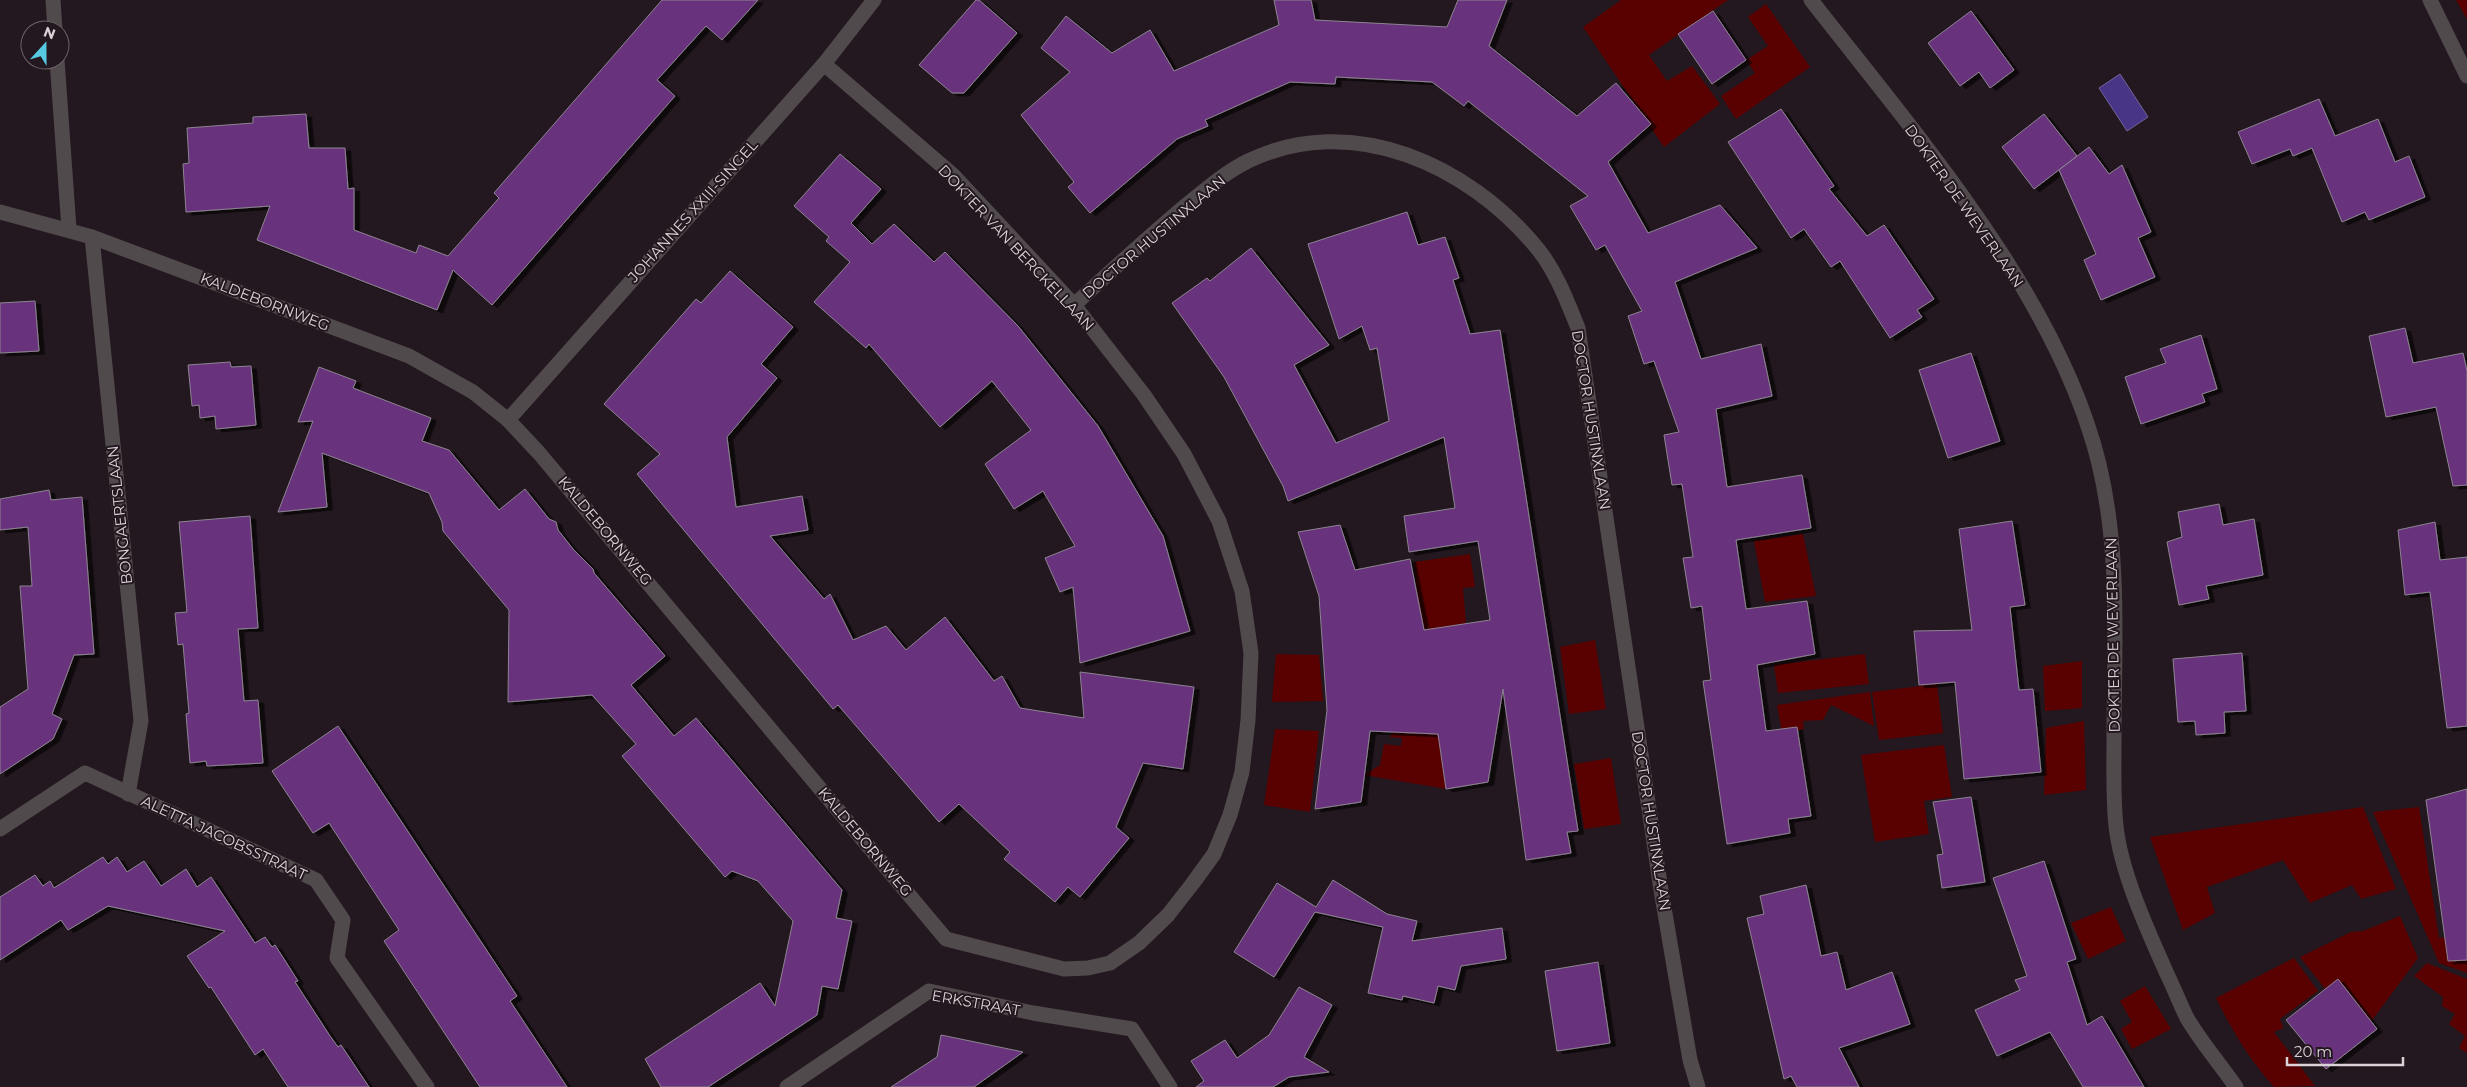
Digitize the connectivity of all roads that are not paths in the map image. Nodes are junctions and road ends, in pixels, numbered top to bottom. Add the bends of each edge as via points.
1 (53, 0) edge
2 (874, 0) edge
3 (1811, 0) edge
4 (2430, 0) edge
5 (54, 20) edge
6 (824, 64) junction
7 (58, 70) edge
8 (2467, 76) edge
9 (0, 212) edge
10 (69, 229) junction
11 (92, 236) junction
12 (1074, 305) junction
13 (508, 420) junction
14 (128, 794) junction
15 (0, 830) edge
16 (1110, 963) joint
17 (427, 1087) edge
18 (787, 1087) edge
19 (1170, 1087) edge
20 (1698, 1087) edge
21 (2236, 1087) edge

1 - 5 street
2 - 6 street, JOHANNES XXIII-SINGEL
3 - 21 street, DOKTER DE WEVERLAAN via 1938,164 2004,259 2048,334 2084,416 2099,462 2109,509 2114,563 2114,788 2116,827 2122,855 2148,931 2188,1018
4 - 8 street
6 - 12 street, DOKTER VAN BERCKELLAAN via 954,176
6 - 13 street, JOHANNES XXIII-SINGEL
7 - 10 street
9 - 10 street, KALDEBORNWEG
10 - 11 street, KALDEBORNWEG
11 - 13 street, KALDEBORNWEG via 409,356 472,392
11 - 14 street, BONGAERTSLAAN via 141,721
12 - 16 street, DOKTER VAN BERCKELLAAN via 1144,395 1184,454 1214,513 1242,591 1252,653 1242,772 1230,815 1214,854 1168,915 1139,943
12 - 20 street, DOCTOR HUSTINXLAAN via 1215,182 1249,161 1294,146 1337,142 1378,145 1427,162 1465,182 1504,211 1538,249 1560,285 1578,328 1661,890 1690,1060
13 - 16 street, KALDEBORNWEG via 540,453 946,939 1064,969
14 - 15 street, ALETTA JACOBSSTRAAT via 85,773
14 - 17 street, ALETTA JACOBSSTRAAT via 316,880 343,920 337,958
18 - 19 street, ERKSTRAAT via 929,991 1132,1029

